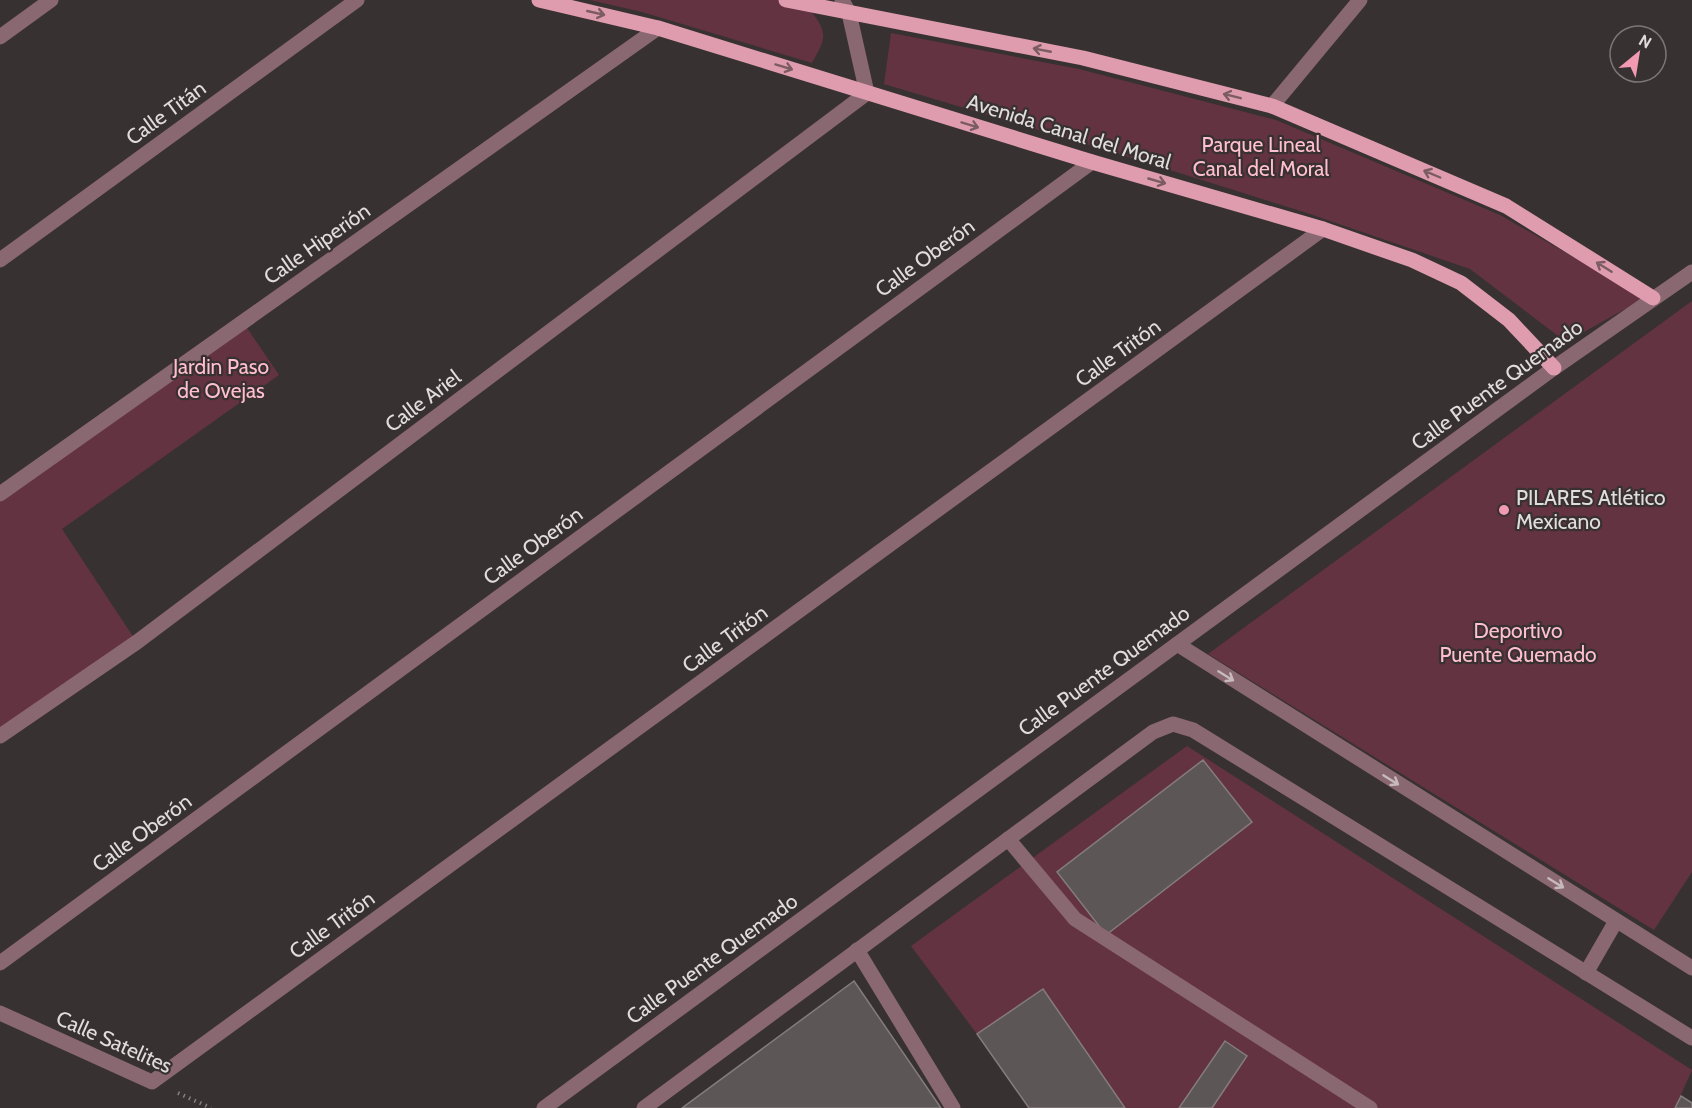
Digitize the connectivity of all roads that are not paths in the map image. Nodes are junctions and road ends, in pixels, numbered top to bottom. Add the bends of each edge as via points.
1 (51, 0) edge
2 (357, 0) edge
3 (539, 0) edge
4 (786, 0) edge
5 (1360, 0) edge
6 (845, 7) edge
7 (658, 28) junction
8 (0, 37) edge
9 (867, 93) junction
10 (1272, 106) junction
11 (1092, 162) junction
12 (1323, 230) junction
13 (0, 260) edge
14 (1692, 272) edge
15 (1653, 298) junction
16 (1554, 368) junction
17 (0, 494) edge
18 (1177, 645) junction
19 (0, 736) edge
20 (1008, 838) junction
21 (1616, 921) junction
22 (858, 950) junction
23 (0, 963) edge
24 (1692, 968) edge
25 (1586, 973) junction
26 (0, 1013) edge
27 (1692, 1038) edge
28 (152, 1082) joint
29 (544, 1108) edge
30 (644, 1108) edge
31 (953, 1108) edge
32 (1370, 1108) edge

1 - 8 street
2 - 13 street, Calle Titán
3 -> 7 main road, Avenida Canal del Moral
4 - 6 main road
5 - 10 street
6 - 9 street
10 -> 6 main road via 1083,58
7 -> 9 main road, Avenida Canal del Moral
7 - 17 street, Calle Hiperión
9 -> 11 main road, Avenida Canal del Moral
9 - 19 street, Calle Ariel via 137,642
15 -> 10 main road via 1506,206
11 -> 12 main road, Avenida Canal del Moral
11 - 23 street, Calle Oberón
12 - 16 main road, Avenida Canal del Moral via 1412,260 1461,283 1509,320
12 - 28 street, Calle Tritón
14 - 15 street, Calle Puente Quemado
15 - 16 street, Calle Puente Quemado
16 - 18 street, Calle Puente Quemado
18 -> 21 street
18 - 29 street, Calle Puente Quemado
20 - 22 street
20 - 25 street via 1153,732 1173,724 1193,730
20 - 32 street via 1075,919
21 - 24 street
21 - 25 street
22 - 30 street
22 - 31 street
25 - 27 street
26 - 28 street, Calle Satelites

